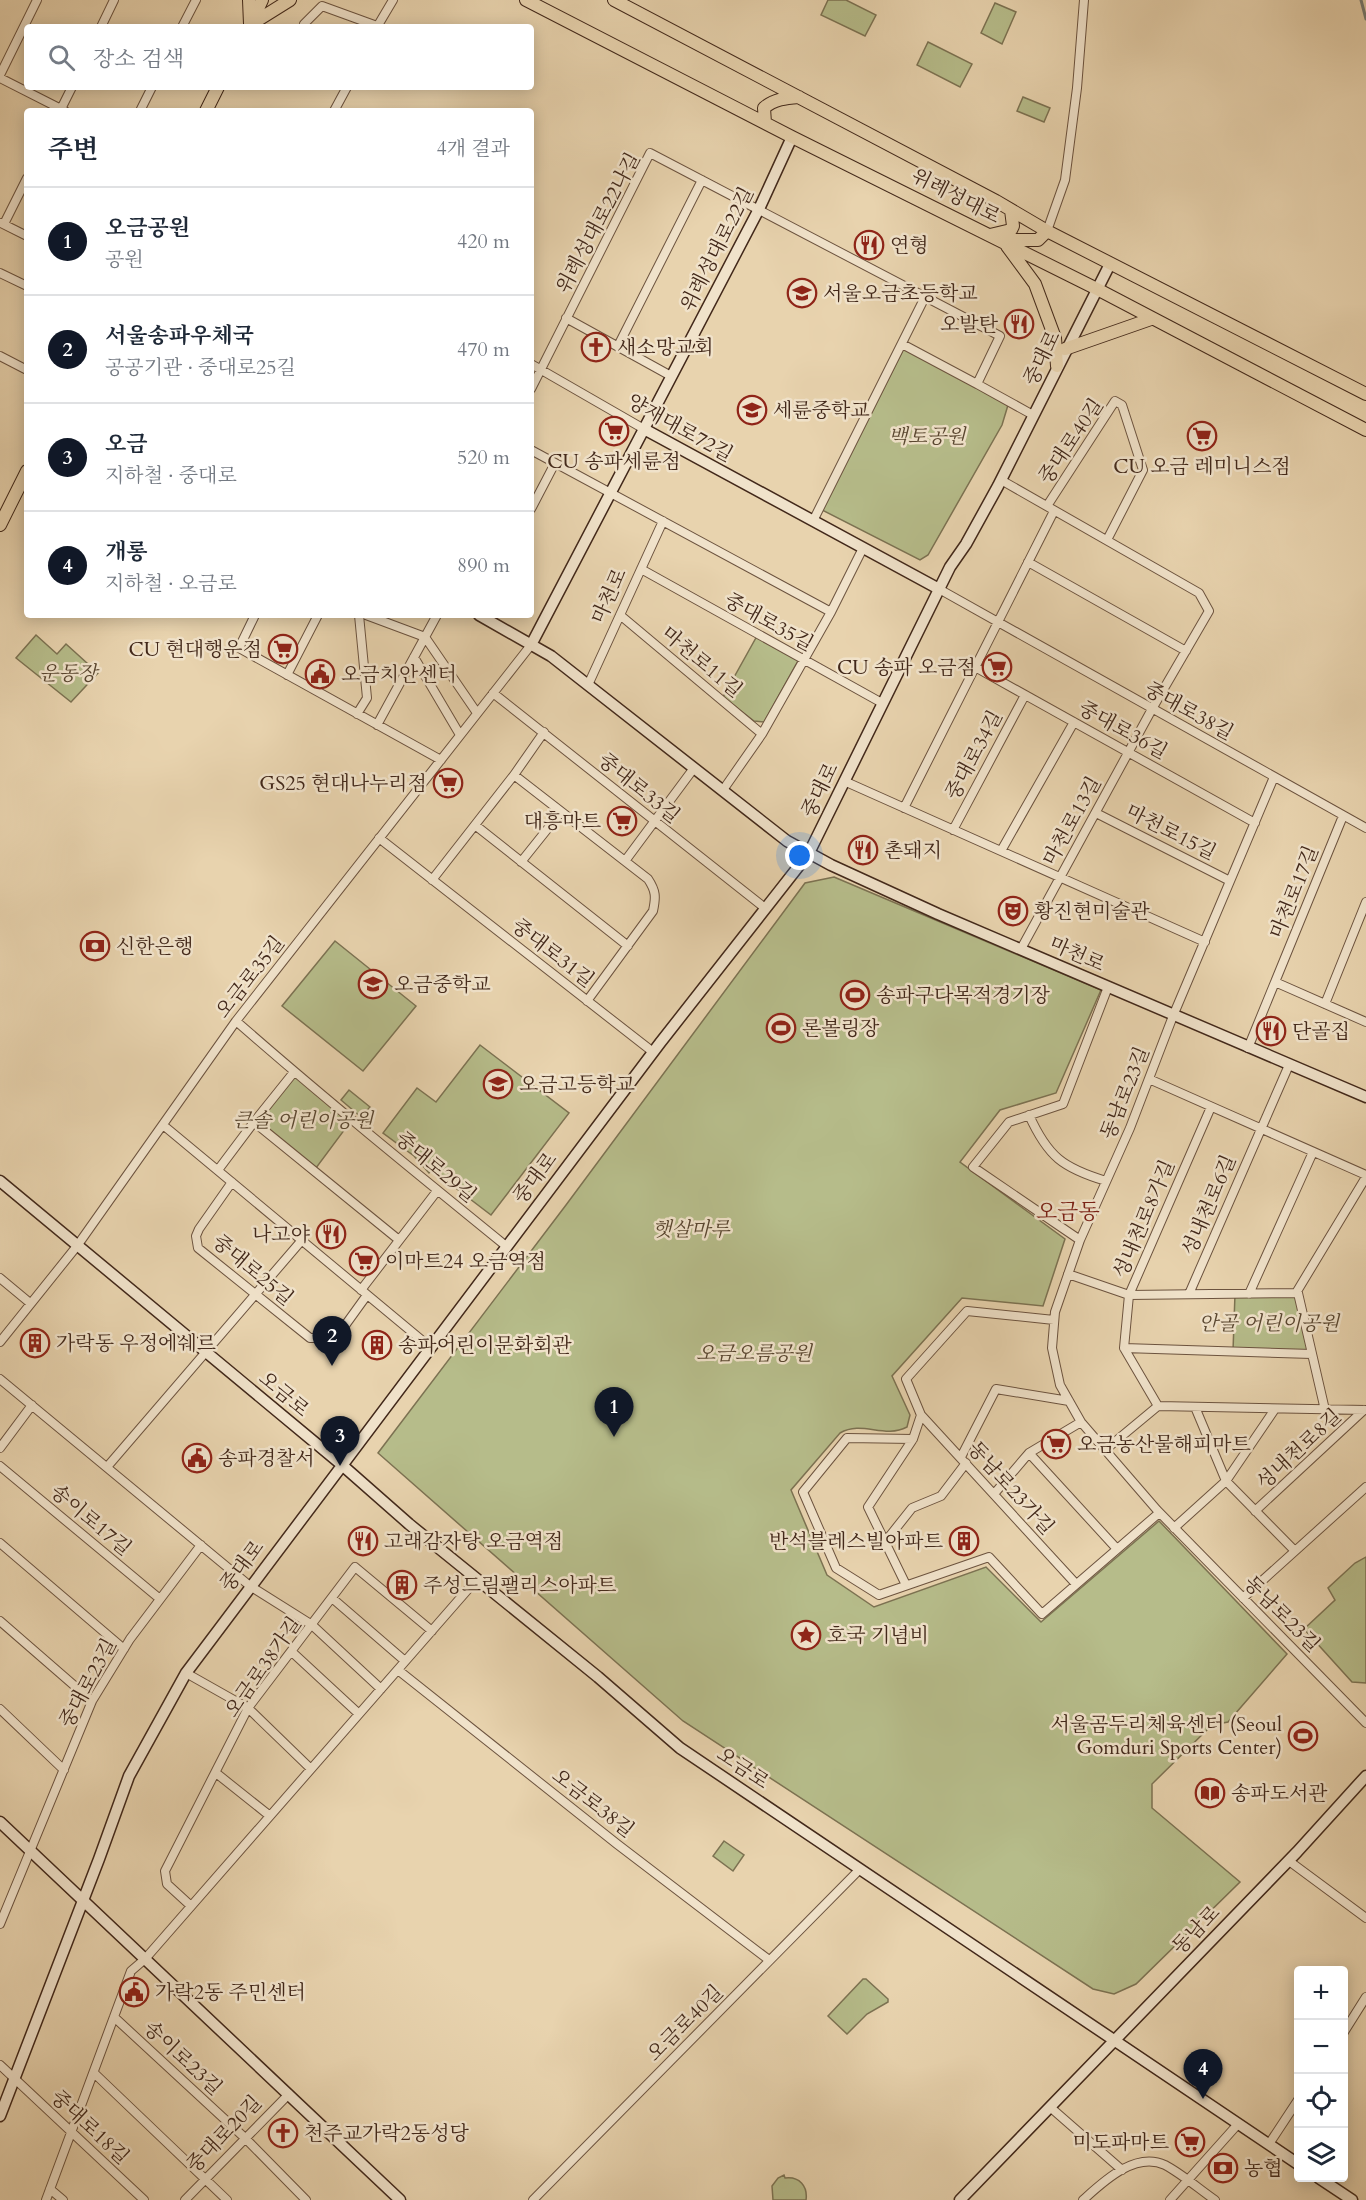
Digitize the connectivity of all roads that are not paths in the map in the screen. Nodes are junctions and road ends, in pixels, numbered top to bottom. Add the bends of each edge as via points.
1 (37, 0) edge
2 (114, 0) edge
3 (196, 0) edge
4 (249, 0) edge
5 (262, 0) edge
6 (290, 0) edge
7 (393, 0) edge
8 (526, 0) edge
9 (614, 0) edge
10 (1084, 0) edge
11 (25, 24) edge
12 (102, 24) edge
13 (184, 24) edge
14 (250, 24) edge
15 (251, 24) edge
16 (253, 24) edge
17 (304, 24) dead end
18 (369, 24) edge
19 (379, 24) edge
20 (24, 27) edge
21 (0, 77) edge
22 (24, 90) edge
23 (24, 90) edge
24 (71, 90) edge
25 (150, 90) edge
26 (216, 90) edge
27 (345, 90) edge
28 (800, 97) junction
29 (58, 108) edge
30 (63, 108) edge
31 (142, 108) edge
32 (208, 108) edge
33 (336, 108) edge
34 (765, 123) junction
35 (792, 137) junction
36 (702, 180) junction
37 (24, 183) edge
38 (759, 209) junction
39 (1011, 210) junction
40 (2, 223) edge
41 (1047, 231) junction
42 (24, 234) edge
43 (998, 239) junction
44 (1110, 264) junction
45 (0, 273) edge
46 (24, 285) edge
47 (1097, 289) junction
48 (926, 297) junction
49 (566, 318) junction
50 (1151, 319) junction
51 (902, 344) junction
52 (618, 346) junction
53 (1065, 350) junction
54 (0, 356) edge
55 (534, 366) edge
56 (1058, 366) junction
57 (24, 368) edge
58 (541, 369) junction
59 (671, 376) junction
60 (534, 383) edge
61 (977, 384) junction
62 (1366, 394) edge
63 (1033, 415) junction
64 (644, 429) junction
65 (1366, 430) edge
66 (534, 452) edge
67 (555, 463) junction
68 (24, 477) edge
69 (1001, 480) junction
70 (610, 493) junction
71 (534, 503) edge
72 (1051, 508) junction
73 (663, 521) junction
74 (813, 521) junction
75 (0, 525) edge
76 (1107, 540) junction
77 (863, 548) junction
78 (1028, 562) junction
79 (641, 569) junction
80 (939, 589) junction
81 (831, 612) junction
82 (620, 615) junction
83 (253, 618) edge
84 (316, 618) edge
85 (359, 618) edge
86 (374, 618) edge
87 (435, 618) edge
88 (484, 618) edge
89 (997, 622) junction
90 (425, 637) junction
91 (531, 645) junction
92 (1186, 651) junction
93 (414, 657) junction
94 (804, 659) junction
95 (975, 667) junction
96 (287, 675) junction
97 (588, 685) junction
98 (493, 693) junction
99 (1025, 695) junction
100 (882, 703) junction
101 (1152, 709) junction
102 (477, 713) junction
103 (357, 714) junction
104 (1074, 722) junction
105 (377, 724) junction
106 (544, 732) junction
107 (762, 734) junction
108 (460, 735) junction
109 (1129, 752) junction
110 (441, 760) junction
111 (694, 768) junction
112 (514, 775) junction
113 (1274, 777) junction
114 (844, 781) junction
115 (723, 790) junction
116 (904, 808) junction
117 (561, 812) junction
118 (1096, 813) junction
119 (1342, 816) junction
120 (655, 821) junction
121 (1255, 823) junction
122 (475, 825) junction
123 (1366, 828) edge
124 (953, 830) junction
125 (379, 838) junction
126 (1001, 851) junction
127 (809, 853) junction
128 (625, 861) junction
129 (521, 862) junction
130 (1060, 878) junction
131 (432, 880) junction
132 (1230, 881) junction
133 (1366, 902) edge
134 (765, 908) junction
135 (1205, 942) junction
136 (628, 946) junction
137 (1021, 950) junction
138 (1275, 982) junction
139 (1108, 987) junction
140 (587, 1001) junction
141 (1325, 1004) junction
142 (1173, 1016) junction
143 (236, 1021) junction
144 (1366, 1022) edge
145 (1248, 1048) junction
146 (653, 1052) junction
147 (1289, 1065) junction
148 (294, 1072) junction
149 (1149, 1079) junction
150 (1366, 1097) edge
151 (1211, 1107) junction
152 (1029, 1115) junction
153 (254, 1122) junction
154 (163, 1125) junction
155 (1260, 1128) junction
156 (1313, 1152) junction
157 (218, 1170) junction
158 (1366, 1176) edge
159 (0, 1181) edge
160 (1106, 1181) junction
161 (232, 1182) junction
162 (437, 1191) junction
163 (1080, 1239) junction
164 (302, 1240) junction
165 (399, 1240) junction
166 (506, 1245) junction
167 (77, 1246) junction
168 (1068, 1274) junction
169 (0, 1278) edge
170 (364, 1292) junction
171 (1297, 1293) junction
172 (1189, 1294) junction
173 (1249, 1294) junction
174 (1129, 1295) junction
175 (256, 1296) junction
176 (30, 1303) junction
177 (1054, 1320) junction
178 (0, 1342) edge
179 (430, 1347) junction
180 (1124, 1348) junction
181 (205, 1352) junction
182 (1312, 1354) junction
183 (0, 1379) edge
184 (1069, 1401) junction
185 (32, 1405) junction
186 (1158, 1406) junction
187 (1195, 1407) junction
188 (1275, 1409) junction
189 (1325, 1410) junction
190 (1365, 1410) edge
191 (921, 1415) junction
192 (1081, 1422) junction
193 (912, 1439) junction
194 (0, 1448) edge
195 (1105, 1450) junction
196 (1029, 1453) junction
197 (964, 1460) junction
198 (342, 1465) junction
199 (0, 1466) edge
200 (107, 1467) junction
201 (1226, 1481) junction
202 (1366, 1487) edge
203 (994, 1494) junction
204 (1255, 1511) junction
205 (1159, 1513) junction
206 (1174, 1528) junction
207 (885, 1542) junction
208 (0, 1543) edge
209 (201, 1545) junction
210 (1117, 1549) junction
211 (1295, 1551) junction
212 (477, 1579) junction
213 (1076, 1584) junction
214 (906, 1585) junction
215 (250, 1586) junction
216 (332, 1598) junction
217 (1243, 1598) junction
218 (160, 1599) junction
219 (0, 1622) edge
220 (312, 1625) junction
221 (432, 1630) junction
222 (124, 1649) junction
223 (292, 1652) junction
224 (405, 1661) junction
225 (398, 1670) junction
226 (186, 1673) junction
227 (381, 1689) junction
228 (92, 1701) junction
229 (248, 1708) junction
230 (0, 1709) edge
231 (359, 1714) junction
232 (1366, 1722) edge
233 (311, 1769) junction
234 (64, 1770) junction
235 (216, 1773) junction
236 (1366, 1776) edge
237 (270, 1816) junction
238 (0, 1822) edge
239 (30, 1850) junction
240 (1289, 1861) junction
241 (860, 1869) junction
242 (84, 1899) junction
243 (191, 1906) junction
244 (2, 1910) edge
245 (1366, 1918) edge
246 (0, 1924) edge
247 (145, 1959) junction
248 (770, 1960) junction
249 (1366, 1997) edge
250 (114, 2017) junction
251 (1348, 2026) edge
252 (1115, 2042) junction
253 (0, 2065) edge
254 (94, 2073) junction
255 (14, 2078) junction
256 (289, 2094) junction
257 (1050, 2107) junction
258 (1294, 2107) edge
259 (0, 2116) edge
260 (1239, 2124) junction
261 (72, 2132) junction
262 (246, 2138) junction
263 (1269, 2144) junction
264 (1294, 2161) edge
265 (1122, 2170) junction
266 (205, 2180) junction
267 (1188, 2181) junction
268 (1325, 2182) edge
269 (50, 2189) junction
270 (46, 2200) edge
271 (63, 2200) edge
272 (144, 2200) edge
273 (185, 2200) edge
274 (227, 2200) edge
275 (306, 2200) edge
276 (400, 2200) edge
277 (533, 2200) edge
278 (960, 2200) edge
279 (1083, 2200) edge
280 (1170, 2200) edge
281 (1215, 2200) edge
282 (1352, 2200) edge

1 - 11 street
2 - 12 street
3 - 13 street
4 - 14 main road
5 - 15 main road
6 - 16 main road
7 - 19 street
8 - 34 main road, 위례성대로
9 - 28 main road, 위례성대로
10 - 41 street via 1065,180
17 - 18 street via 322,6
20 - 21 street
21 - 22 street
23 - 29 street
24 - 30 street
25 - 31 street
26 - 32 main road
27 - 33 street
28 - 34 main road via 770,103 764,108
28 - 39 main road, 위례성대로
34 - 35 main road, 위례성대로
35 - 38 main road, 위례성대로22길
35 - 43 main road, 위례성대로
36 - 38 street, 위례성대로22나길
36 - 49 street, 위례성대로22나길 via 650,153
36 - 52 street
37 - 40 street
38 - 48 street, 위례성대로22나길
38 - 59 main road, 위례성대로22길
39 - 41 main road, 위례성대로
39 - 43 main road via 1013,226
40 - 42 street
41 - 43 main road via 1038,240
41 - 44 main road, 위례성대로
43 - 47 main road, 위례성대로
43 - 56 main road via 1035,284 1055,338
44 - 47 main road, 중대로
44 - 62 main road, 위례성대로
45 - 46 street
47 - 50 main road, 위례성대로
47 - 53 main road, 중대로
48 - 51 street
48 - 61 street, 위례성대로22나길 via 1000,336
49 - 52 street
49 - 58 street, 위례성대로22나길
50 - 53 main road
50 - 65 main road, 위례성대로
51 - 61 street
51 - 74 street
52 - 59 street
53 - 56 main road, 중대로
54 - 57 street
55 - 58 street, 양재대로72길
56 - 63 main road, 중대로
58 - 60 street, 위례성대로22나길
58 - 64 street, 양재대로72길
59 - 64 main road, 위례성대로22길
61 - 63 street
63 - 69 main road, 중대로
64 - 70 main road, 위례성대로22길
64 - 74 main road, 양재대로72길
66 - 67 street
67 - 70 street
67 - 71 street
68 - 75 main road
69 - 72 street, 중대로40길
69 - 80 main road, 중대로
70 - 73 street
70 - 91 main road, 위례성대로22길
72 - 76 street, 중대로40길
72 - 76 street, 중대로40길 via 1115,401 1122,405 1143,470
72 - 78 street
73 - 79 street, 마천로
73 - 81 street
74 - 77 main road, 양재대로72길
76 - 92 street, 중대로40길 via 1199,593 1209,611
77 - 80 main road, 양재대로72길
77 - 81 street
78 - 89 street
78 - 92 street
79 - 82 street, 마천로
79 - 94 street, 중대로35길
80 - 89 street, 중대로38길
80 - 100 main road, 중대로
81 - 94 street
82 - 97 street, 마천로
82 - 107 street, 마천로11길
83 - 96 street via 238,648
84 - 96 street
85 - 103 street via 367,698
86 - 90 street
87 - 90 street
88 - 91 main road, 마천로
89 - 95 street
89 - 101 street, 중대로38길
90 - 93 street
90 - 102 street
91 - 97 main road, 마천로
91 - 98 street, 오금로35길
92 - 101 street, 중대로40길
93 - 105 street
93 - 108 street
94 - 100 street, 중대로35길
94 - 107 street
95 - 99 street, 중대로36길
95 - 116 street
96 - 103 street
97 - 111 main road, 마천로
98 - 102 street, 오금로35길
98 - 106 street, 중대로33길
99 - 104 street, 중대로36길
99 - 124 street, 중대로34길
100 - 114 main road, 중대로
101 - 109 street, 마천로13길
101 - 113 street, 중대로38길
102 - 108 street, 오금로35길
103 - 105 street
104 - 109 street, 중대로36길
104 - 126 street
105 - 110 street
106 - 112 street
106 - 120 street, 중대로33길
107 - 115 street
108 - 110 street, 오금로35길
109 - 118 street, 마천로13길
109 - 121 street, 중대로36길
110 - 125 street, 오금로35길
111 - 115 main road, 마천로
111 - 120 street
112 - 117 street
112 - 122 street
113 - 119 street, 중대로38길
113 - 121 street, 마천로15길
114 - 116 street, 중대로34길
114 - 127 main road, 중대로
115 - 127 main road, 마천로
116 - 124 street, 중대로34길
117 - 128 street
117 - 129 street
118 - 130 street, 마천로13길
118 - 132 street, 마천로15길
119 - 123 street, 중대로38길
119 - 138 street, 마천로17길
120 - 128 street
120 - 134 street, 중대로33길
121 - 132 street, 마천로15길
122 - 129 street
122 - 131 street
124 - 126 street, 중대로34길
125 - 131 street, 중대로31길
125 - 143 street, 오금로35길
126 - 130 street, 중대로34길
127 - 134 main road, 중대로
127 - 137 main road, 마천로
128 - 136 street via 648,879 656,899 653,911
129 - 136 street
130 - 135 street, 중대로34길
130 - 137 street, 마천로13길
131 - 140 street, 중대로31길
132 - 135 street, 마천로15길
133 - 141 street
134 - 146 main road, 중대로
135 - 142 street, 마천로15길
136 - 140 street
137 - 139 main road, 마천로
138 - 141 street
138 - 145 street, 마천로17길
139 - 142 main road, 마천로
139 - 152 street via 1063,1104
140 - 146 street, 중대로31길
141 - 144 street
142 - 145 main road, 마천로
142 - 149 street, 동남로23길
143 - 148 street, 중대로29길
143 - 154 street, 오금로35길
145 - 147 main road, 마천로
146 - 166 main road, 중대로
147 - 150 main road, 마천로
147 - 155 street, 성내천로6길
148 - 153 street
148 - 162 street, 중대로29길
149 - 151 street
149 - 160 street, 동남로23길
151 - 155 street
151 - 174 street, 성내천로8가길
152 - 160 street via 1047,1149 1061,1162
152 - 163 street via 1009,1122 973,1167
153 - 157 street
153 - 165 street
154 - 157 street
154 - 167 street, 오금로35길
155 - 156 street
155 - 172 street, 성내천로6길
156 - 158 street
156 - 173 street
157 - 161 street
158 - 171 street
159 - 167 main road, 오금로
160 - 163 street, 동남로23길
161 - 164 street
161 - 175 street, 중대로25길 via 199,1229 198,1248
162 - 165 street, 중대로25길
162 - 166 street, 중대로29길
163 - 168 street, 동남로23길
164 - 170 street
164 - 175 street
165 - 170 street, 중대로25길
166 - 179 main road, 중대로
167 - 176 street, 오금로35길
167 - 181 main road, 오금로
168 - 174 street
168 - 177 street, 동남로23길
169 - 176 street
170 - 175 street, 중대로25길 via 336,1338 325,1340 310,1338
170 - 179 street
171 - 173 street
171 - 182 street, 성내천로8길
172 - 173 street
172 - 174 street
174 - 180 street, 성내천로8가길
175 - 181 street
176 - 178 street, 오금로35길
177 - 184 street, 동남로23길 via 1052,1348 1060,1385
177 - 191 street, 동남로23가길 via 967,1311 906,1378
179 - 198 main road, 중대로
180 - 182 street
180 - 186 street
181 - 198 main road, 오금로
181 - 200 street
182 - 189 street, 성내천로8길
183 - 185 street
184 - 192 street, 동남로23길
184 - 197 street via 996,1389
185 - 194 street
185 - 200 street
186 - 187 street, 성내천로8길
186 - 195 street
187 - 188 street, 성내천로8길
187 - 201 street, 성내천로8길
188 - 189 street, 성내천로8길
188 - 201 street
189 - 190 street, 성내천로8길
190 - 204 street, 성내천로8길
191 - 193 street
191 - 197 street, 동남로23가길
192 - 195 street, 동남로23길
192 - 196 street
193 - 207 street via 868,1507
193 - 214 street via 847,1438 803,1492 837,1568 879,1594
195 - 205 street, 동남로23길
196 - 203 street
196 - 210 street, 동남로23가길
197 - 203 street, 동남로23가길
197 - 207 street via 941,1496 912,1508
198 - 212 main road, 오금로
198 - 215 main road, 중대로
199 - 218 street, 송이로17길
200 - 209 street
201 - 204 street, 성내천로8길
201 - 206 street
202 - 211 street
203 - 213 street, 동남로23가길
204 - 211 street, 성내천로8길
205 - 206 street, 동남로23길
205 - 210 street
206 - 217 street, 동남로23길
207 - 214 street
208 - 222 street
209 - 215 street
209 - 218 street, 중대로23길
210 - 213 street
211 - 217 street
212 - 221 street
212 - 241 main road, 오금로 via 680,1748
213 - 214 street via 1042,1614 988,1557
215 - 220 street
215 - 226 main road, 중대로
216 - 220 street, 오금로38가길
216 - 221 street, 오금로38가길 via 356,1567
216 - 224 street
217 - 232 street, 동남로23길
218 - 222 street, 중대로23길
219 - 228 street
220 - 223 street, 오금로38가길
220 - 227 street
221 - 224 street
222 - 228 street, 중대로23길
223 - 229 street, 오금로38가길
223 - 231 street
224 - 225 street
225 - 227 street
225 - 248 street, 오금로38길
226 - 229 street
226 - 242 main road, 중대로 via 129,1776
227 - 231 street
228 - 234 street, 중대로23길
229 - 233 street
229 - 235 street, 오금로38가길
230 - 234 street
231 - 233 street
233 - 237 street
234 - 239 street, 중대로23길
235 - 237 street
235 - 243 street, 오금로38가길 via 165,1871 167,1884
236 - 240 main road, 동남로
237 - 243 street
238 - 239 main road, 중대로20길
239 - 242 main road, 중대로20길
239 - 244 street, 중대로23길
240 - 245 street
240 - 252 main road, 동남로
241 - 248 street, 오금로40길
241 - 252 main road, 오금로
242 - 247 main road, 중대로20길
242 - 255 main road, 중대로
243 - 247 street
244 - 246 street, 중대로23길
247 - 250 street, 송이로23길 via 131,1971
247 - 256 main road, 중대로20길
248 - 277 street, 오금로40길
249 - 251 street
250 - 254 street, 송이로23길
250 - 262 street, 송이로23길
252 - 257 main road, 동남로
252 - 260 main road, 오금로
253 - 255 street, 중대로18길
254 - 261 street, 송이로23길
254 - 266 street
255 - 259 main road, 중대로
255 - 261 street, 중대로18길
256 - 262 street, 중대로20길
256 - 276 main road, 중대로20길
257 - 265 street
257 - 278 main road, 동남로
258 - 263 street
260 - 263 main road, 오금로
260 - 267 street
261 - 269 street, 송이로23길
261 - 272 street, 중대로18길
262 - 266 street, 중대로20길
262 - 275 street, 송이로23길
263 - 264 main road, 오금로
265 - 267 street via 1138,2162 1163,2164
265 - 279 street
266 - 273 street, 중대로20길
266 - 274 street
267 - 280 street
267 - 281 street
268 - 282 main road
269 - 270 street, 송이로23길
269 - 271 street

